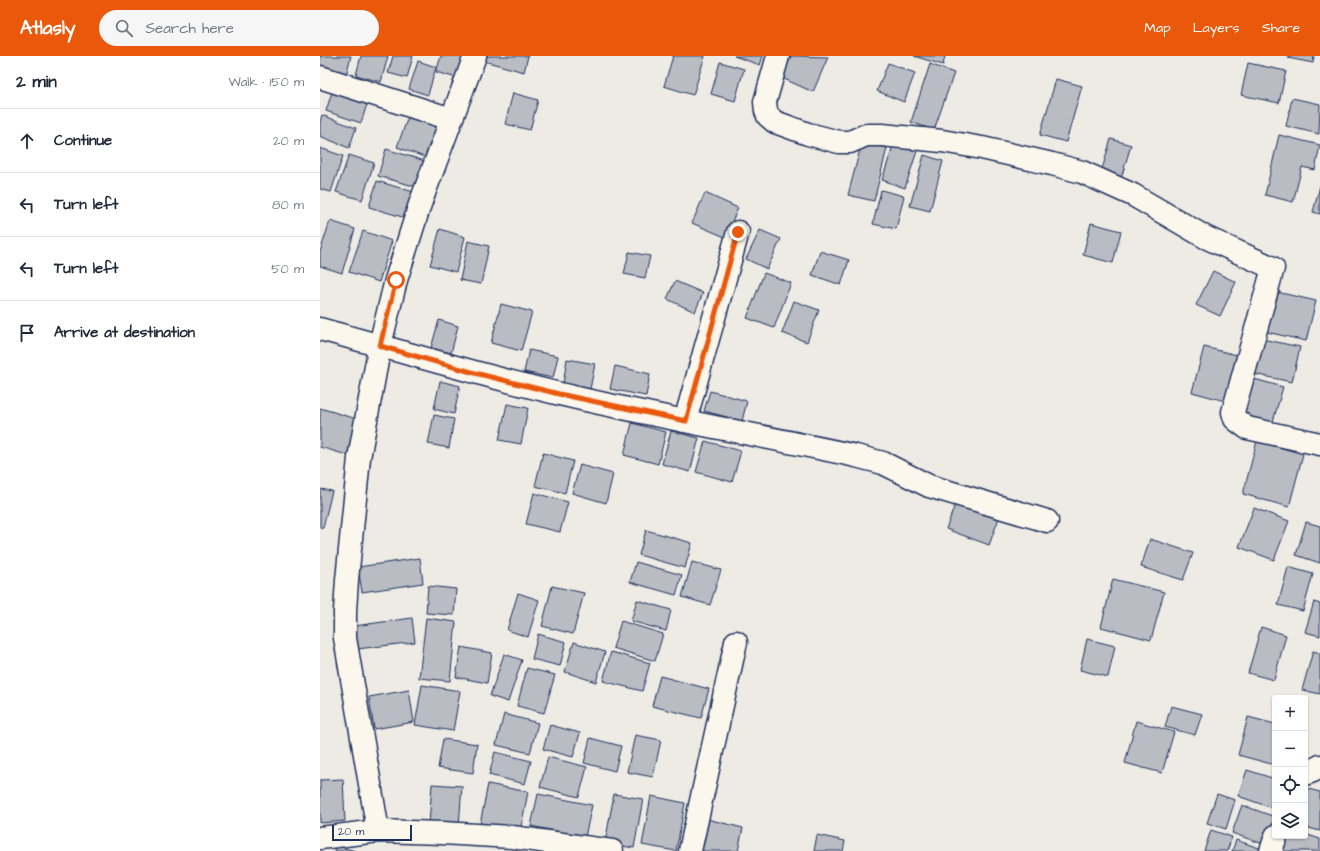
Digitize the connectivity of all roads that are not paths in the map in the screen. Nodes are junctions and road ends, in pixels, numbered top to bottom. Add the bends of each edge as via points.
1 (475, 56) edge
2 (778, 56) edge
3 (320, 77) edge
4 (451, 119) junction
5 (738, 232) dead end
6 (320, 329) edge
7 (380, 346) junction
8 (686, 421) junction
9 (1320, 444) edge
10 (1047, 521) dead end
11 (736, 642) dead end
12 (1320, 766) edge
13 (1308, 773) edge
14 (378, 831) junction
15 (320, 838) edge
16 (1275, 839) edge
17 (612, 851) edge
18 (690, 851) edge
19 (1271, 851) edge

1 - 4 street
2 - 9 street via 765,102 768,116 775,122 839,142 850,142 866,135 942,141 1082,172 1133,195 1206,237 1272,268 1233,412 1235,419 1247,428
3 - 4 street
4 - 7 street via 396,280
5 - 8 street
6 - 7 street
7 - 8 street via 566,396
7 - 14 street via 359,458 345,611 346,645
8 - 10 street via 883,463 928,486
11 - 18 street
12 - 13 street
14 - 15 street
14 - 17 street via 512,837
16 - 19 street

